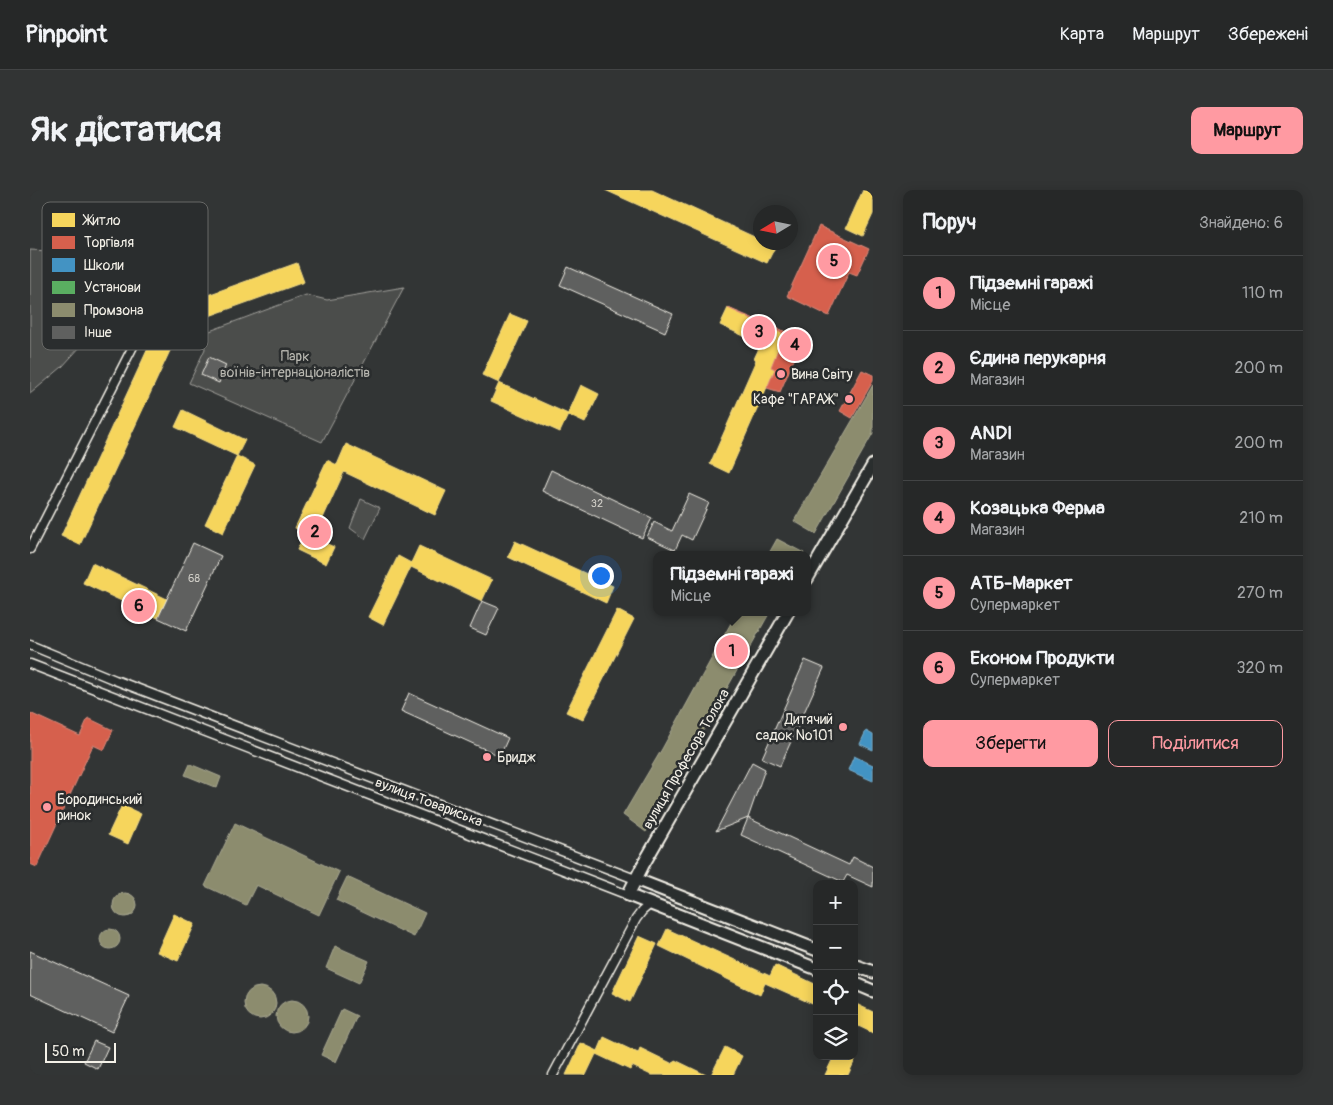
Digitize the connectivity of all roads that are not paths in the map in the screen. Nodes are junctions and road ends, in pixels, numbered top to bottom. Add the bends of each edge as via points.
1 (131, 350) edge
2 (873, 465) edge
3 (30, 549) edge
4 (811, 572) edge
5 (786, 616) edge
6 (30, 645) edge
7 (30, 664) edge
8 (470, 816) junction
9 (465, 832) junction
10 (635, 879) junction
11 (628, 895) junction
12 (650, 904) junction
13 (813, 948) edge
14 (858, 966) edge
15 (813, 967) edge
16 (873, 972) edge
17 (858, 984) edge
18 (873, 990) edge
19 (553, 1075) edge

1 - 3 street
2 - 4 street
5 - 10 street, вулиця Професора Толока
6 - 8 street, вулиця Товариська
7 - 9 street, вулиця Товариська
8 - 9 street
8 - 10 street, вулиця Товариська
9 - 11 street, вулиця Товариська
10 - 11 street, вулиця Професора Толока
10 - 13 street, вулиця Товариська
11 - 12 street, вулиця Товариська
12 - 15 street, вулиця Товариська
12 - 19 street via 636,919
14 - 16 street
17 - 18 street

